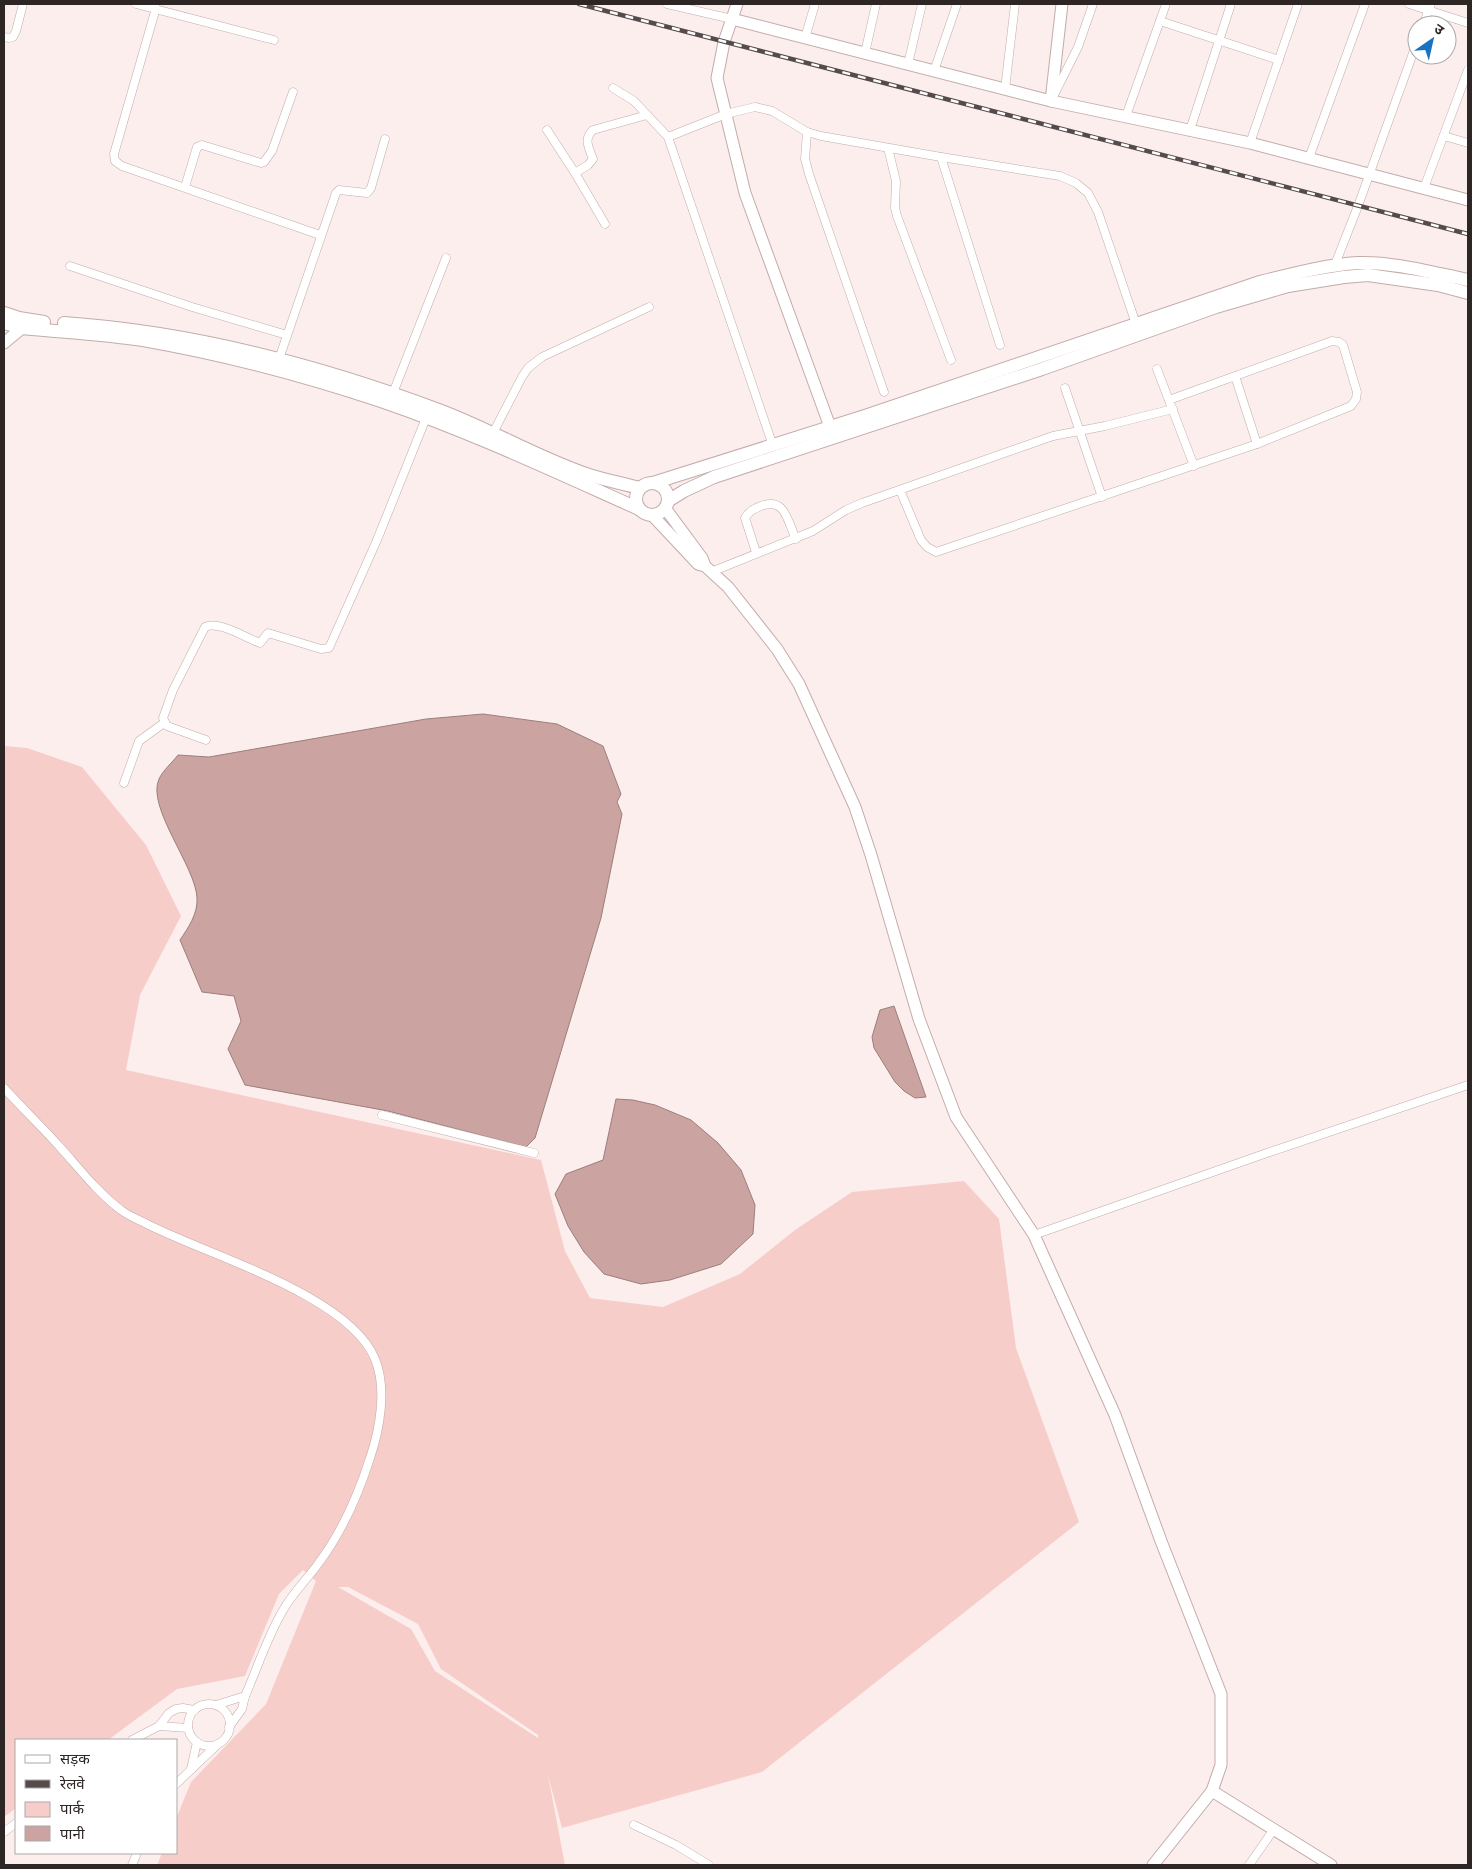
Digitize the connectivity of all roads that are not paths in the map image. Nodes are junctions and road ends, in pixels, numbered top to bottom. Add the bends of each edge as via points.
1 (24, 4) edge
2 (136, 4) edge
3 (666, 4) edge
4 (738, 4) edge
5 (815, 4) edge
6 (876, 4) edge
7 (922, 4) edge
8 (957, 4) edge
9 (1016, 4) edge
10 (1062, 4) edge
11 (1093, 4) edge
12 (1166, 4) edge
13 (1231, 4) edge
14 (1298, 4) edge
15 (1365, 4) edge
16 (1409, 4) edge
17 (1429, 7) edge
18 (156, 8) junction
19 (732, 19) junction
20 (1160, 21) junction
21 (1468, 24) edge
22 (4, 37) edge
23 (805, 38) junction
24 (274, 40) dead end
25 (1218, 40) junction
26 (865, 53) junction
27 (1279, 60) junction
28 (908, 64) junction
29 (1409, 65) edge
30 (1468, 70) edge
31 (934, 71) junction
32 (613, 88) dead end
33 (1006, 89) junction
34 (1465, 89) edge
35 (293, 92) dead end
36 (1051, 101) junction
37 (726, 114) junction
38 (647, 115) junction
39 (1126, 116) junction
40 (547, 130) dead end
41 (1190, 130) junction
42 (807, 132) junction
43 (1444, 136) junction
44 (668, 137) junction
45 (385, 139) dead end
46 (1250, 143) junction
47 (1468, 143) edge
48 (888, 148) junction
49 (941, 157) junction
50 (1309, 158) junction
51 (574, 172) junction
52 (1369, 174) junction
53 (185, 187) junction
54 (1424, 188) junction
55 (1468, 200) edge
56 (605, 224) dead end
57 (320, 235) junction
58 (446, 258) dead end
59 (70, 266) dead end
60 (1333, 272) junction
61 (1468, 280) edge
62 (1468, 292) edge
63 (649, 307) dead end
64 (4, 317) edge
65 (27, 324) junction
66 (1136, 324) junction
67 (286, 335) junction
68 (4, 343) edge
69 (1000, 345) dead end
70 (279, 359) junction
71 (951, 360) dead end
72 (1157, 369) dead end
73 (1234, 376) junction
74 (1065, 388) dead end
75 (884, 392) dead end
76 (393, 393) junction
77 (1170, 400) junction
78 (1173, 409) junction
79 (426, 418) junction
80 (1079, 430) junction
81 (832, 433) junction
82 (493, 434) junction
83 (1257, 444) junction
84 (773, 446) junction
85 (1194, 466) junction
86 (653, 483) junction
87 (640, 488) junction
88 (900, 490) junction
89 (1102, 497) junction
90 (666, 505) junction
91 (639, 509) junction
92 (652, 515) junction
93 (796, 539) junction
94 (756, 552) junction
95 (708, 569) junction
96 (164, 723) junction
97 (206, 740) dead end
98 (124, 783) dead end
99 (1468, 1085) edge
100 (4, 1088) edge
101 (382, 1115) dead end
102 (534, 1153) dead end
103 (1034, 1234) junction
104 (245, 1696) junction
105 (216, 1705) junction
106 (194, 1710) junction
107 (159, 1726) junction
108 (230, 1726) junction
109 (188, 1728) junction
110 (134, 1739) edge
111 (197, 1742) junction
112 (218, 1744) junction
113 (191, 1769) junction
114 (178, 1782) edge
115 (1212, 1790) junction
116 (15, 1824) edge
117 (634, 1825) dead end
118 (1274, 1829) junction
119 (4, 1832) edge
120 (709, 1865) edge
121 (1153, 1865) edge
122 (1249, 1865) edge
123 (1331, 1865) edge

1 - 22 street via 15,34
2 - 18 street
3 - 19 street
4 - 19 street
5 - 23 street
6 - 26 street
7 - 28 street
8 - 31 street
9 - 33 street
10 - 36 street
11 - 36 street via 1078,47
12 - 20 street
13 - 25 street
14 - 27 street
15 - 50 street
16 - 17 street
17 - 21 street
18 - 24 street
18 - 53 street via 114,154 122,166
19 - 23 street
19 - 37 street via 717,78
20 - 25 street
20 - 39 street
23 - 26 street
25 - 27 street
25 - 41 street
26 - 28 street
27 - 46 street
28 - 31 street
29 - 52 street
30 - 34 street
31 - 33 street
32 - 38 street via 634,101
33 - 36 street
34 - 43 street
35 - 53 street via 272,151 264,162 197,146
36 - 39 street
37 - 42 street via 755,107 772,111
37 - 44 street
37 - 81 street via 745,193
38 - 44 street
38 - 51 street via 593,130 586,140 593,159
39 - 41 street
40 - 51 street
41 - 46 street
42 - 48 street
42 - 75 street via 805,159 809,174
43 - 47 street
43 - 54 street
44 - 84 street
45 - 57 street via 371,188 364,193 339,190
46 - 50 street
48 - 49 street
48 - 71 street via 896,181 896,216
49 - 66 street via 1060,176 1088,193 1098,212
49 - 69 street
50 - 52 street
51 - 56 street
52 - 54 street
52 - 60 street
53 - 57 street
54 - 55 street
57 - 67 street
58 - 76 street
59 - 67 street
60 - 61 main road via 1358,263 1383,264
60 - 62 main road via 1438,285
60 - 66 main road via 1260,282
60 - 81 main road via 1216,307 1042,369
63 - 82 street via 542,357 528,368
64 - 65 main road
65 - 68 street
65 - 70 main road via 102,326 154,332
65 - 79 main road via 142,340 224,357 324,383
66 - 81 main road
67 - 70 street
70 - 76 main road
72 - 77 street
73 - 77 street
73 - 83 street
73 - 83 street via 1332,341 1343,345 1357,392 1351,406
74 - 80 street
76 - 82 main road
77 - 78 street
78 - 80 street
78 - 85 street
79 - 91 main road
79 - 96 street via 329,648 268,633 260,642 209,624 173,690
80 - 88 street via 1053,436
80 - 89 street
81 - 84 main road
81 - 90 main road via 699,483
82 - 87 main road via 588,474
83 - 85 street
84 - 86 main road
85 - 89 street
86 - 87 main road
86 - 90 main road via 666,493
87 - 91 main road via 636,494
88 - 89 street via 922,540 936,552
88 - 93 street via 862,502
90 - 92 main road
90 - 95 street
91 - 92 main road
92 - 95 street via 698,564
93 - 94 street
93 - 94 street via 782,508 774,503 768,504 750,510 745,518
94 - 95 street
95 - 103 street via 728,587 777,649 799,684 854,807 919,1019 956,1118
96 - 97 street
96 - 98 street via 139,741
99 - 103 street
100 - 104 street via 99,1192 122,1211 164,1234 276,1280 314,1300 356,1330 375,1359 380,1378 379,1423 355,1501 337,1535 285,1607
101 - 102 street
103 - 115 street via 1115,1415 1221,1694 1220,1765
104 - 105 street
104 - 108 street via 242,1709
105 - 106 street via 204,1705
105 - 108 street via 225,1711
106 - 107 street via 176,1709
106 - 109 street
107 - 109 street
107 - 110 street
108 - 112 street via 226,1737
109 - 111 street
111 - 112 street
111 - 113 street
112 - 113 street
113 - 114 street
115 - 118 street
115 - 121 street
116 - 119 street
117 - 120 street
118 - 122 street
118 - 123 street

